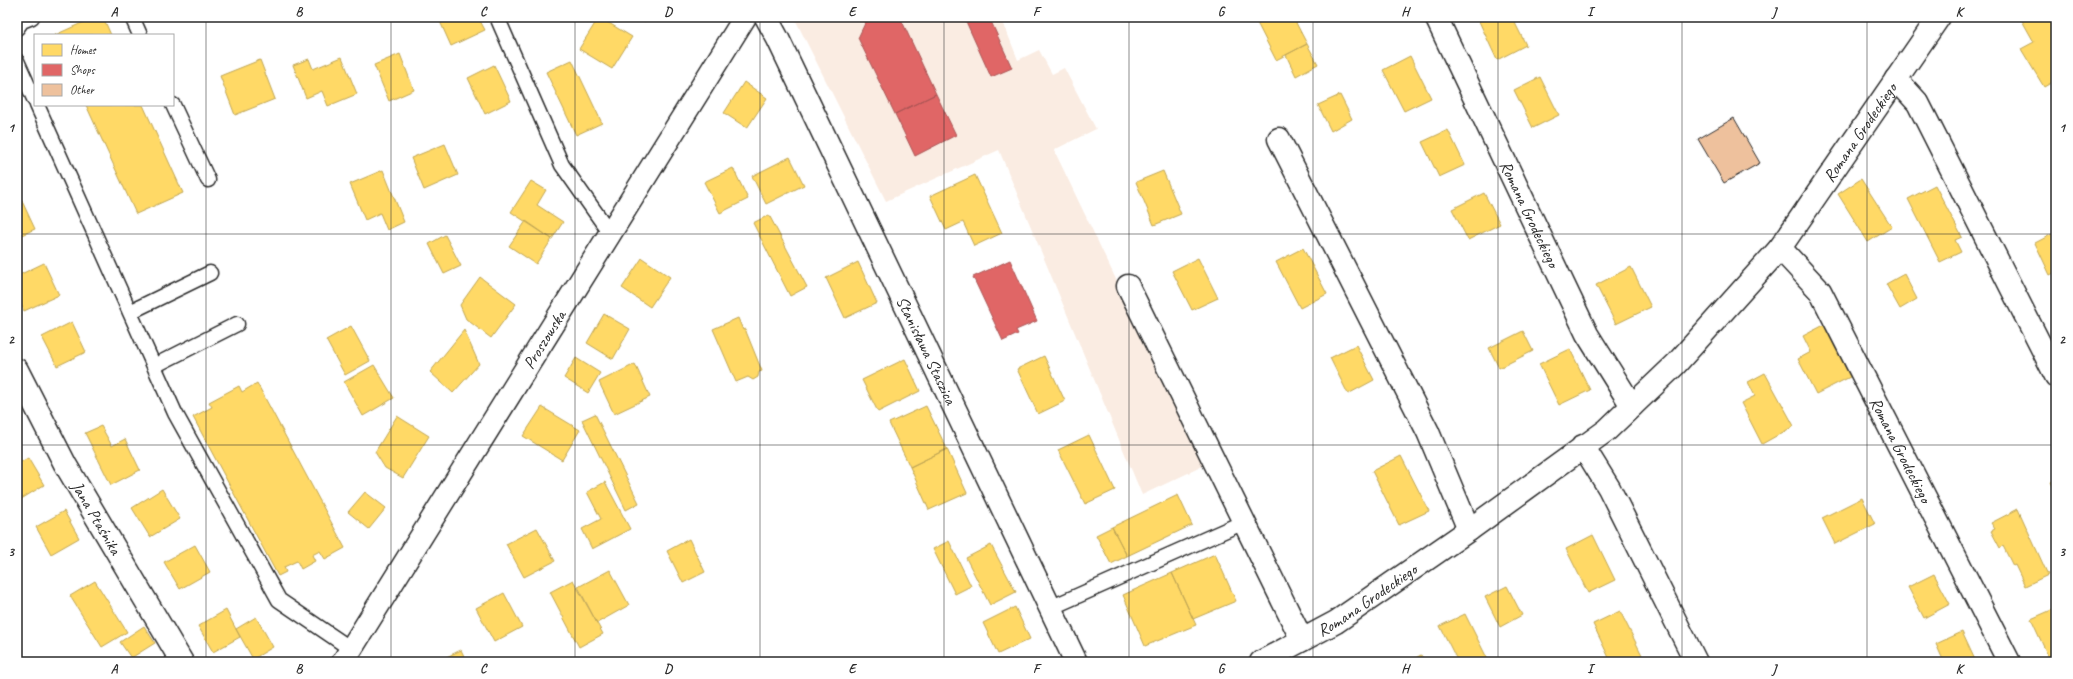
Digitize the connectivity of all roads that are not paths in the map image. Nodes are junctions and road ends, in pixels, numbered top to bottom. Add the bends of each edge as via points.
1 (32, 17) edge
2 (132, 17) edge
3 (497, 17) edge
4 (745, 17) edge
5 (766, 17) edge
6 (1436, 17) edge
7 (1939, 17) edge
8 (17, 28) edge
9 (140, 34) edge
10 (17, 61) edge
11 (1896, 79) junction
12 (34, 99) edge
13 (37, 106) edge
14 (173, 106) edge
15 (1279, 139) dead end
16 (208, 180) dead end
17 (610, 233) junction
18 (1780, 248) junction
19 (210, 273) dead end
20 (1128, 286) dead end
21 (130, 312) junction
22 (237, 324) dead end
23 (154, 366) junction
24 (17, 370) edge
25 (2056, 376) edge
26 (1632, 406) junction
27 (1584, 446) junction
28 (1244, 522) junction
29 (1469, 530) junction
30 (1050, 608) junction
31 (1302, 640) junction
32 (347, 655) edge
33 (182, 662) edge
34 (1076, 662) edge
35 (1261, 662) edge
36 (1696, 662) edge
37 (2008, 662) edge

1 - 8 lane via 22,21
2 - 9 lane
3 - 17 lane via 562,165
4 - 17 street, Proszowska
5 - 30 street, Stanisława Staszica
6 - 26 street, Romana Grodeckiego via 1587,334
7 - 11 street, Romana Grodeckiego
10 - 12 lane
11 - 18 street, Romana Grodeckiego
11 - 25 street via 1918,103
13 - 21 lane
14 - 16 lane
15 - 29 street via 1428,432
17 - 32 street, Proszowska
18 - 26 street, Romana Grodeckiego via 1676,364
18 - 37 street, Romana Grodeckiego via 1820,291
19 - 21 lane
20 - 28 street
21 - 23 lane
22 - 23 lane
23 - 32 lane via 175,413 279,600
24 - 33 street, Jana Ptaśnika via 65,464
26 - 27 street, Romana Grodeckiego via 1607,430
27 - 29 street, Romana Grodeckiego
27 - 36 street via 1609,488
28 - 30 lane
28 - 31 street
29 - 31 street, Romana Grodeckiego via 1336,622
30 - 34 street, Stanisława Staszica
31 - 35 street, Romana Grodeckiego

